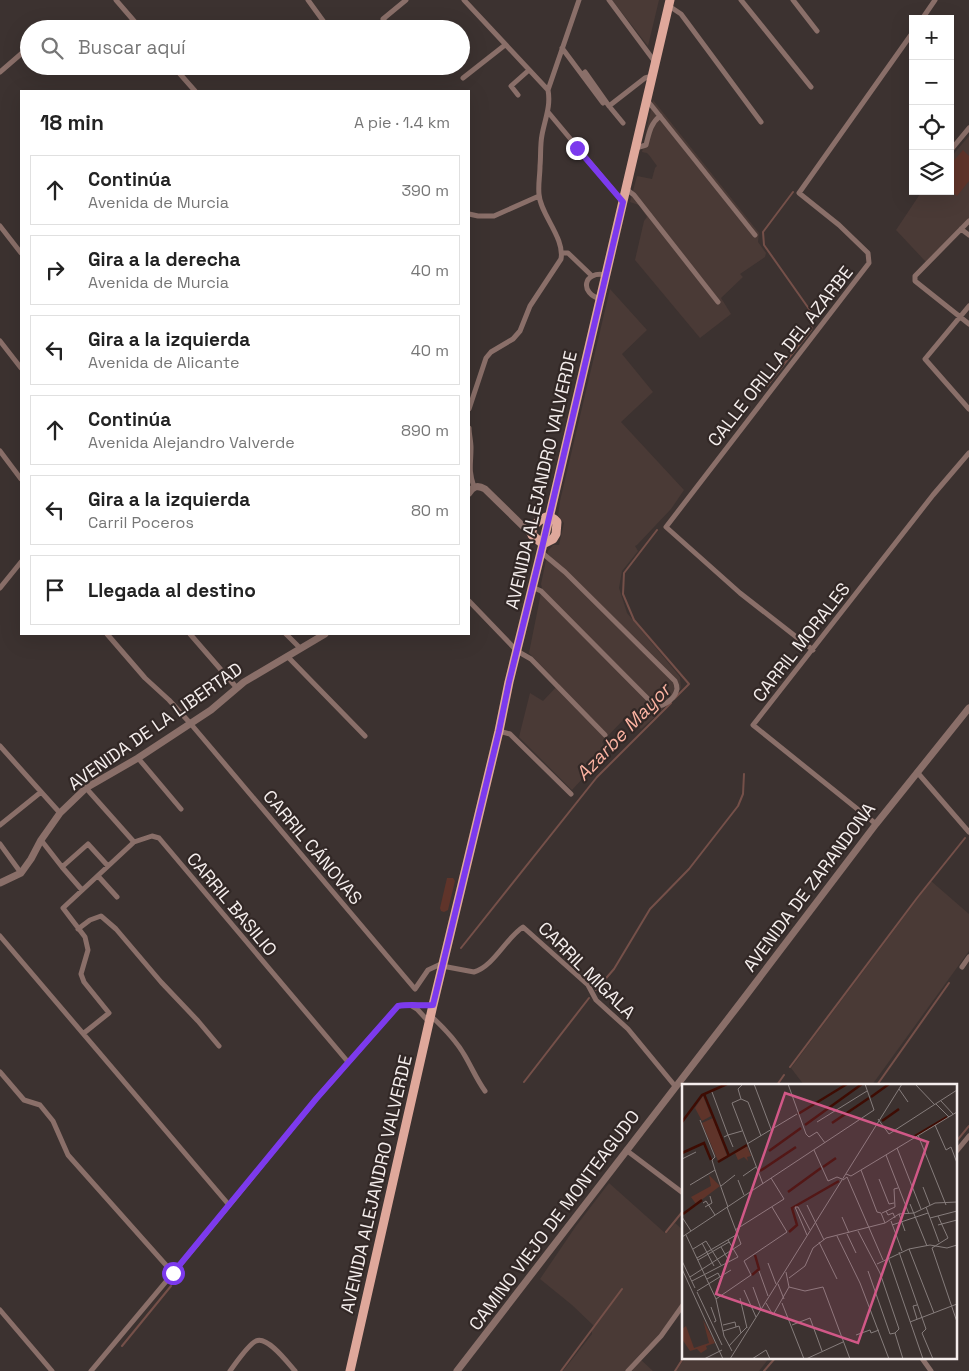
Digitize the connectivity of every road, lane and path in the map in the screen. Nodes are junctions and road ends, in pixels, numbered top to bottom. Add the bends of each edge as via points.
1 (116, 0) edge
2 (308, 0) edge
3 (406, 0) edge
4 (464, 0) edge
5 (579, 0) edge
6 (609, 0) edge
7 (741, 0) edge
8 (792, 0) edge
9 (935, 0) edge
10 (669, 3) edge
11 (925, 15) edge
12 (133, 20) edge
13 (322, 20) edge
14 (384, 20) edge
15 (817, 31) dead end
16 (909, 38) edge
17 (506, 45) junction
18 (562, 48) junction
19 (20, 55) edge
20 (656, 63) junction
21 (529, 70) junction
22 (0, 72) edge
23 (585, 72) dead end
24 (470, 73) edge
25 (182, 75) edge
26 (467, 75) edge
27 (653, 76) junction
28 (463, 78) dead end
29 (810, 87) dead end
30 (194, 90) edge
31 (548, 90) junction
32 (518, 95) dead end
33 (647, 100) junction
34 (603, 103) dead end
35 (609, 106) junction
36 (548, 112) junction
37 (660, 116) junction
38 (761, 122) dead end
39 (623, 124) dead end
40 (969, 128) edge
41 (636, 148) junction
42 (951, 150) edge
43 (626, 189) junction
44 (539, 196) junction
45 (623, 202) junction
46 (470, 214) edge
47 (969, 221) edge
48 (0, 226) edge
49 (961, 229) junction
50 (755, 234) dead end
51 (969, 236) edge
52 (20, 252) edge
53 (562, 253) junction
54 (606, 275) junction
55 (592, 276) junction
56 (601, 299) junction
57 (718, 302) dead end
58 (969, 306) edge
59 (960, 317) junction
60 (969, 324) edge
61 (0, 341) edge
62 (20, 367) edge
63 (470, 406) edge
64 (969, 409) edge
65 (470, 438) edge
66 (0, 451) edge
67 (969, 453) edge
68 (470, 454) edge
69 (470, 476) edge
70 (20, 478) edge
71 (471, 490) edge
72 (549, 516) junction
73 (536, 524) junction
74 (523, 526) junction
75 (532, 535) junction
76 (542, 548) junction
77 (20, 563) edge
78 (0, 587) edge
79 (532, 587) junction
80 (470, 602) edge
81 (108, 635) edge
82 (191, 635) edge
83 (287, 635) edge
84 (323, 635) edge
85 (300, 648) junction
86 (813, 650) junction
87 (517, 651) junction
88 (287, 656) junction
89 (236, 687) junction
90 (969, 708) edge
91 (190, 723) junction
92 (499, 731) junction
93 (605, 735) dead end
94 (365, 736) dead end
95 (0, 746) edge
96 (138, 758) junction
97 (917, 772) junction
98 (86, 788) junction
99 (41, 792) junction
100 (571, 794) dead end
101 (182, 809) dead end
102 (60, 813) junction
103 (876, 824) junction
104 (0, 826) edge
105 (969, 832) edge
106 (41, 840) junction
107 (134, 842) junction
108 (0, 844) edge
109 (62, 866) junction
110 (108, 866) junction
111 (21, 872) junction
112 (98, 876) junction
113 (0, 883) edge
114 (82, 890) junction
115 (117, 897) dead end
116 (78, 929) junction
117 (0, 936) edge
118 (969, 957) edge
119 (443, 965) junction
120 (962, 966) dead end
121 (410, 1004) junction
122 (433, 1005) junction
123 (430, 1019) junction
124 (84, 1033) junction
125 (220, 1046) dead end
126 (348, 1062) junction
127 (0, 1072) edge
128 (675, 1086) junction
129 (485, 1091) dead end
130 (969, 1136) edge
131 (626, 1150) junction
132 (956, 1152) edge
133 (682, 1192) edge
134 (229, 1205) junction
135 (173, 1273) junction
136 (682, 1306) edge
137 (0, 1310) edge
138 (922, 1358) edge
139 (52, 1371) edge
140 (91, 1371) edge
141 (230, 1371) edge
142 (295, 1371) edge
143 (350, 1371) edge
144 (457, 1371) edge
145 (628, 1371) edge
146 (931, 1371) edge

1 - 12 street
2 - 13 street
3 - 14 street
4 - 17 street
5 - 18 street
6 - 20 street
7 - 29 street
8 - 15 street
9 - 11 street
10 - 20 main road, AVENIDA ALEJANDRO VALVERDE
10 - 38 street
16 - 86 street, CALLE ORILLA DEL AZARBE via 799,193 840,225 868,254 869,263 666,527
17 - 21 street
17 - 24 street
18 - 31 street
18 - 34 street
19 - 22 street
20 - 27 main road, AVENIDA ALEJANDRO VALVERDE
21 - 31 street
21 - 32 street via 511,86
23 - 35 street
25 - 30 street
26 - 28 street
27 - 33 main road, AVENIDA ALEJANDRO VALVERDE
27 - 35 street via 645,78
31 - 36 street
33 - 37 street
33 - 41 main road, AVENIDA ALEJANDRO VALVERDE
35 - 39 street
36 - 44 street via 542,137
36 - 45 street
37 - 41 street via 654,120 646,145
37 - 50 street
40 - 42 street
41 - 43 main road, AVENIDA ALEJANDRO VALVERDE
43 - 45 main road, AVENIDA ALEJANDRO VALVERDE
43 - 57 street
44 - 46 street via 494,216
44 - 53 street
45 - 54 main road, AVENIDA ALEJANDRO VALVERDE
47 - 49 street
48 - 52 street
49 - 51 street
49 - 59 street via 915,276 915,281
53 - 55 street via 568,253
53 - 63 street via 530,306 520,331 486,358
54 - 55 street
54 - 56 main road, AVENIDA ALEJANDRO VALVERDE
55 - 56 street via 587,283 588,291
56 - 72 main road, AVENIDA ALEJANDRO VALVERDE
58 - 59 street
59 - 60 street
59 - 64 street via 925,359
61 - 62 street
65 - 68 street
66 - 70 street
67 - 86 street, CARRIL MORALES
69 - 71 street
71 - 74 street via 480,486 485,489
72 - 73 main road
72 - 76 main road, AVENIDA ALEJANDRO VALVERDE
73 - 74 street
73 - 75 main road
74 - 75 street
75 - 76 main road
76 - 79 main road, AVENIDA ALEJANDRO VALVERDE
76 - 79 street via 675,681 674,695 663,705 654,705 541,591
77 - 78 street
79 - 87 main road, AVENIDA ALEJANDRO VALVERDE
80 - 87 street
81 - 91 street, CARRIL CÁNOVAS
82 - 89 street
83 - 85 street
84 - 85 street, AVENIDA DE LA LIBERTAD
85 - 88 street, AVENIDA DE LA LIBERTAD
86 - 103 street, CARRIL MORALES via 753,724
87 - 92 main road, AVENIDA ALEJANDRO VALVERDE
87 - 93 street via 531,659
88 - 89 street, AVENIDA DE LA LIBERTAD
88 - 94 street
89 - 91 street, AVENIDA DE LA LIBERTAD via 211,710
90 - 97 street, AVENIDA DE ZARANDONA
91 - 96 street, AVENIDA DE LA LIBERTAD
91 - 119 street, CARRIL CÁNOVAS via 415,989 428,970
92 - 100 street via 510,734
92 - 119 main road, AVENIDA ALEJANDRO VALVERDE
95 - 99 street
96 - 98 street, AVENIDA DE LA LIBERTAD
96 - 101 street
97 - 103 street, AVENIDA DE ZARANDONA
97 - 105 street
98 - 102 street, AVENIDA DE LA LIBERTAD
98 - 107 street
99 - 102 street
99 - 104 street
102 - 106 street, AVENIDA DE LA LIBERTAD
103 - 128 street, AVENIDA DE ZARANDONA
106 - 109 street
106 - 111 street, AVENIDA DE LA LIBERTAD
107 - 110 street
107 - 126 street, CARRIL BASILIO via 152,836 159,838
108 - 111 street
109 - 110 street via 88,844
109 - 114 street
110 - 112 street
111 - 113 street, AVENIDA DE LA LIBERTAD
112 - 114 street
112 - 115 street
114 - 116 street via 63,908
116 - 124 street via 88,950 81,974 108,1013
116 - 125 street via 90,920 104,917
117 - 124 street
118 - 120 street
119 - 122 main road, AVENIDA ALEJANDRO VALVERDE
119 - 128 street, CARRIL MIGALA via 474,972 479,970 523,927 588,985 596,1000 628,1029
121 - 122 street
121 - 123 street
121 - 126 street via 398,1006
122 - 123 main road, AVENIDA ALEJANDRO VALVERDE
123 - 129 street via 453,1039
123 - 143 main road, AVENIDA ALEJANDRO VALVERDE
124 - 134 street
126 - 134 street
127 - 135 street via 24,1100 40,1105 53,1121 68,1155
128 - 131 street, CAMINO VIEJO DE MONTEAGUDO
130 - 132 street
131 - 133 street
131 - 144 street, CAMINO VIEJO DE MONTEAGUDO
134 - 135 street
135 - 140 street
136 - 145 street
137 - 139 street
138 - 146 street
141 - 142 street via 255,1341 262,1340

